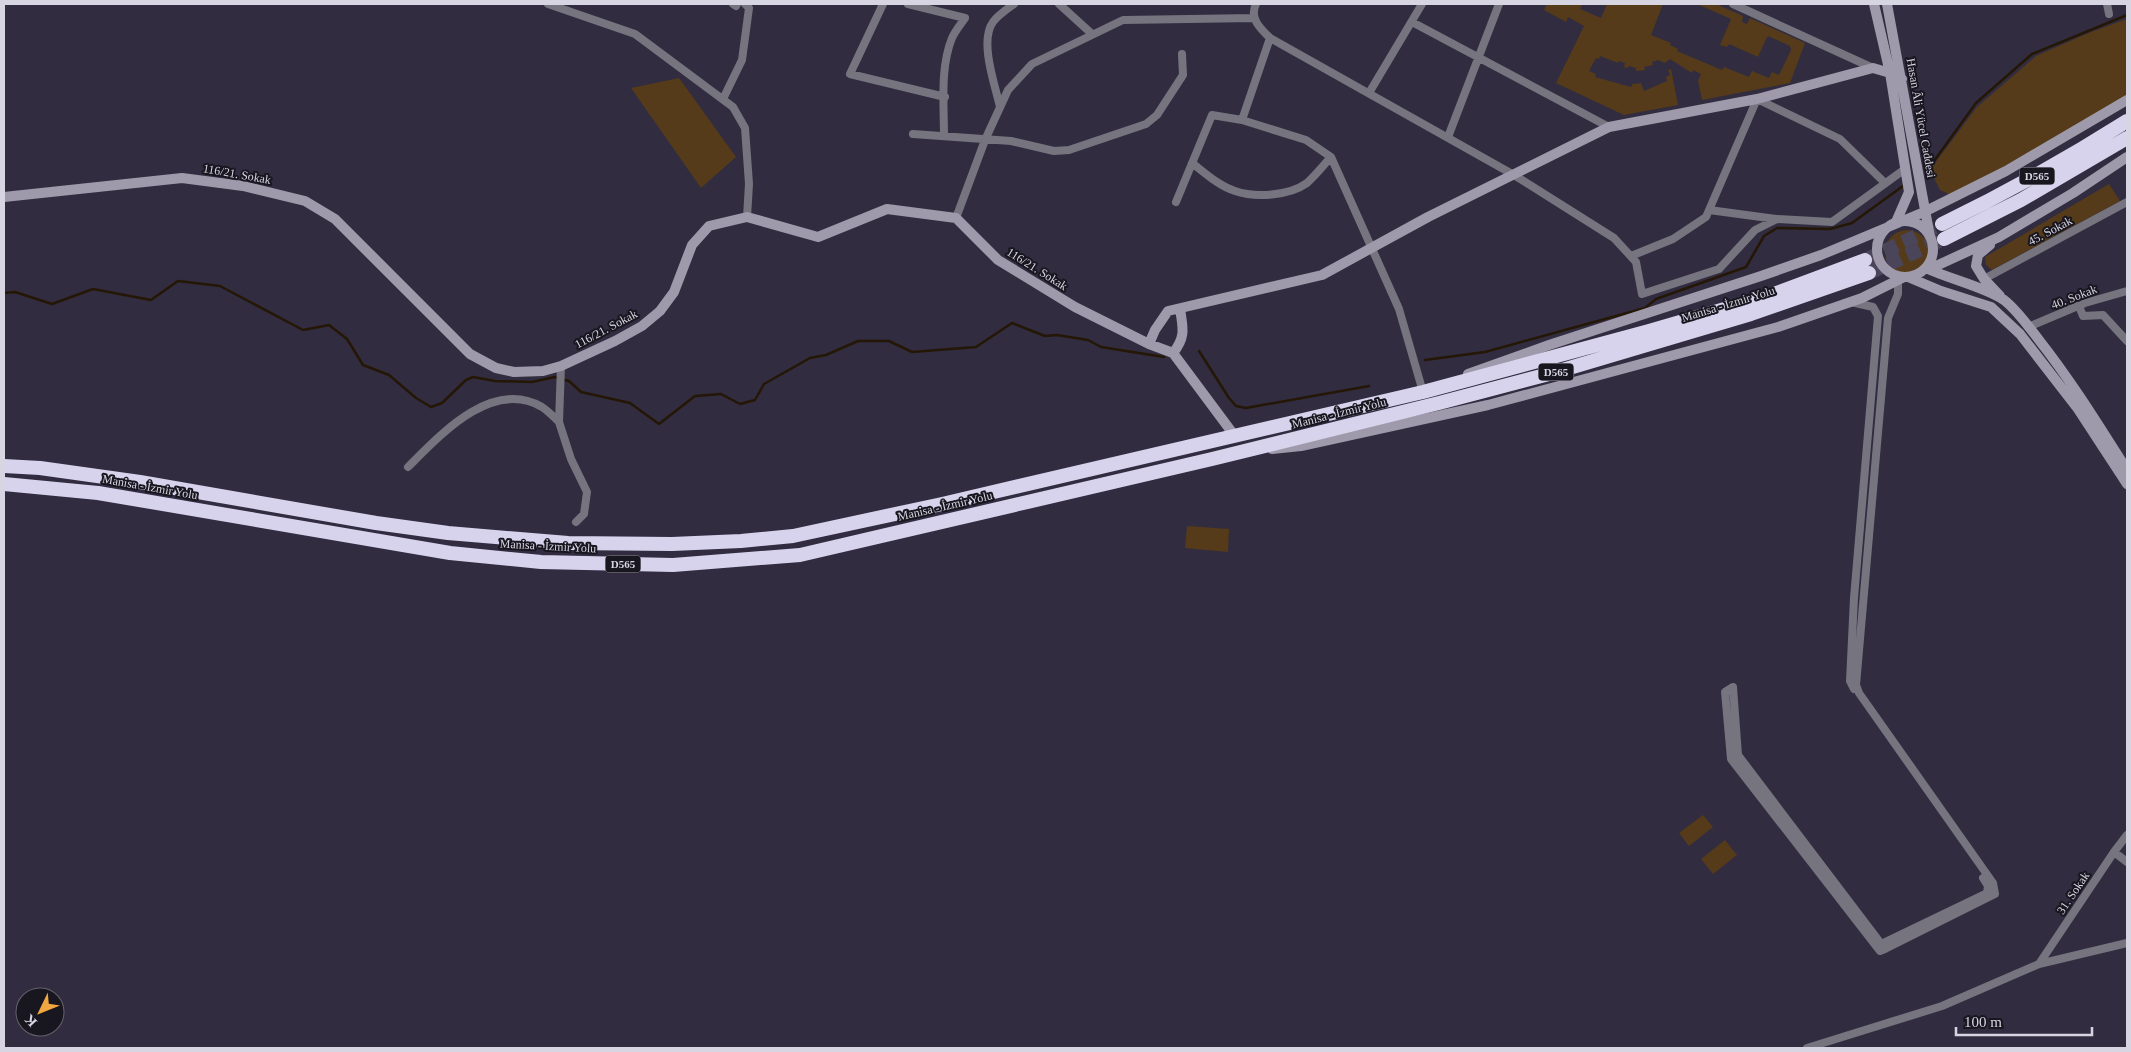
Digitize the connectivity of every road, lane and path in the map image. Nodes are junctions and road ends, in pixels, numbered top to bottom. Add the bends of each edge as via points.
1 (548, 4) edge
2 (745, 4) edge
3 (882, 4) edge
4 (908, 4) edge
5 (1014, 4) edge
6 (1060, 4) edge
7 (1256, 4) edge
8 (1422, 4) edge
9 (1499, 4) edge
10 (1734, 4) edge
11 (1874, 4) edge
12 (1888, 4) edge
13 (2106, 4) edge
14 (2109, 14) dead end
15 (1254, 18) junction
16 (1412, 22) junction
17 (1092, 34) junction
18 (1270, 38) junction
19 (1182, 54) dead end
20 (1478, 58) junction
21 (1873, 68) junction
22 (1890, 72) junction
23 (1902, 80) junction
24 (1369, 93) junction
25 (945, 96) junction
26 (723, 99) junction
27 (1757, 99) junction
28 (2127, 100) edge
29 (1000, 107) junction
30 (1242, 120) junction
31 (2127, 121) edge
32 (1609, 128) junction
33 (913, 134) dead end
34 (944, 136) junction
35 (1448, 138) junction
36 (2127, 138) edge
37 (985, 140) junction
38 (1331, 157) junction
39 (2127, 157) edge
40 (1192, 163) junction
41 (1905, 169) junction
42 (1514, 175) junction
43 (1885, 183) junction
44 (4, 197) edge
45 (1176, 202) dead end
46 (2127, 202) edge
47 (1708, 210) junction
48 (1924, 212) junction
49 (746, 217) junction
50 (956, 218) junction
51 (1777, 220) junction
52 (1896, 222) junction
53 (1942, 224) tunnel mouth
54 (1937, 238) junction
55 (1999, 238) junction
56 (1371, 247) junction
57 (1631, 256) junction
58 (1926, 268) junction
59 (1904, 279) junction
60 (1984, 279) junction
61 (2127, 290) edge
62 (2004, 300) junction
63 (1851, 302) junction
64 (2079, 306) junction
65 (1180, 310) junction
66 (2028, 327) junction
67 (2127, 341) edge
68 (1150, 344) junction
69 (1173, 353) junction
70 (561, 366) junction
71 (1426, 391) junction
72 (559, 422) junction
73 (1234, 435) junction
74 (1237, 453) junction
75 (4, 466) edge
76 (408, 467) dead end
77 (2127, 470) edge
78 (4, 484) edge
79 (2127, 484) edge
80 (576, 522) dead end
81 (2127, 835) edge
82 (2114, 852) junction
83 (2127, 862) edge
84 (2127, 943) edge
85 (1883, 946) junction
86 (2039, 964) junction
87 (1807, 1048) edge

1 - 26 street via 635,34
2 - 26 street via 749,8 742,60
3 - 25 street via 850,74
4 - 25 street via 965,18 948,50
5 - 29 street via 993,21 988,32 987,48
6 - 17 street
7 - 15 street
8 - 16 street
9 - 20 street
10 - 21 street
11 - 22 main road, Hasan Âli Yücel Caddesi
12 - 23 main road, Hasan Âli Yücel Caddesi
13 - 14 street
15 - 17 street via 1123,20
15 - 18 street
16 - 20 street
16 - 24 street
17 - 29 street via 1032,64 1008,90
18 - 24 street
18 - 30 street
19 - 37 street via 1183,75 1156,115 1146,124 1070,150 1054,151 1011,141
20 - 32 street
20 - 35 street
21 - 22 main road
21 - 27 main road
22 - 23 main road
22 - 41 main road, Hasan Âli Yücel Caddesi
23 - 48 main road, Hasan Âli Yücel Caddesi
24 - 35 street
25 - 34 street
26 - 49 street via 733,107 745,128 749,184
27 - 32 main road
27 - 43 street via 1840,139
27 - 47 street
28 - 48 main road via 2006,171
29 - 37 street
30 - 38 street via 1306,140
30 - 40 street via 1212,115
31 - 53 highway, D565 via 2002,196
32 - 42 main road
33 - 34 street
34 - 37 street
35 - 42 street
36 - 54 highway, D565 via 2022,200
37 - 50 street
38 - 40 street via 1305,184 1272,194 1234,191
38 - 56 street
39 - 55 main road
40 - 45 street
41 - 43 street
41 - 52 main road, Hasan Âli Yücel Caddesi via 1909,192
42 - 56 main road
42 - 57 street via 1614,238
43 - 51 street via 1832,222
44 - 70 main road, 116/21. Sokak via 182,178 243,186 305,202 335,219 470,354 496,368 514,372 543,371
46 - 60 street, 45. Sokak
47 - 51 street
47 - 57 street via 1706,217 1673,239
48 - 52 main road
48 - 54 main road, Hasan Âli Yücel Caddesi
49 - 50 main road, 116/21. Sokak via 818,237 887,209
49 - 70 main road, 116/21. Sokak via 709,226 692,245 674,292 660,311 642,326
50 - 68 main road, 116/21. Sokak via 998,260 1075,306
51 - 57 street via 1755,230 1719,269 1642,294 1636,262
52 - 54 main road via 1916,223
52 - 59 main road via 1881,233 1877,251 1884,267
52 - 71 main road via 1795,264 1500,362
54 - 58 main road
55 - 58 main road
55 - 60 main road via 1976,260
56 - 65 main road via 1322,275
56 - 71 street via 1399,309
58 - 59 main road
58 - 62 main road
59 - 63 main road
59 - 79 main road via 1991,307 2020,334 2078,409
59 - 85 street via 1888,318 1856,685 1993,884 1995,894
60 - 62 main road
61 - 64 street, 40. Sokak
62 - 66 main road
63 - 74 main road via 1778,328 1488,405 1301,446
63 - 85 street via 1873,307 1878,316 1850,681 1988,886 1987,893
64 - 66 street, 40. Sokak
64 - 67 street via 2083,316 2102,315
65 - 68 main road via 1168,311
65 - 69 main road via 1181,344
66 - 77 main road via 2068,376
68 - 69 main road, 116/21. Sokak
69 - 73 main road
70 - 72 street
71 - 73 highway, Manisa - İzmir Yolu / D565
71 - 74 highway, Manisa - İzmir Yolu / D565 via 1649,331 1867,267 1751,314 1549,374
72 - 76 street via 542,407 520,399 490,403 468,413
72 - 80 street via 587,492 584,514
73 - 75 highway, Manisa - İzmir Yolu / D565 via 793,536 672,544 568,543 448,534 140,482
74 - 78 highway, Manisa - İzmir Yolu / D565 via 800,555 673,565 541,562 450,553 98,493
81 - 82 street, 31. Sokak
82 - 83 street
82 - 86 street, 31. Sokak
84 - 86 street
85 - 85 street via 1738,755 1733,687 1725,692 1731,759 1880,951
86 - 87 street via 1942,1006

